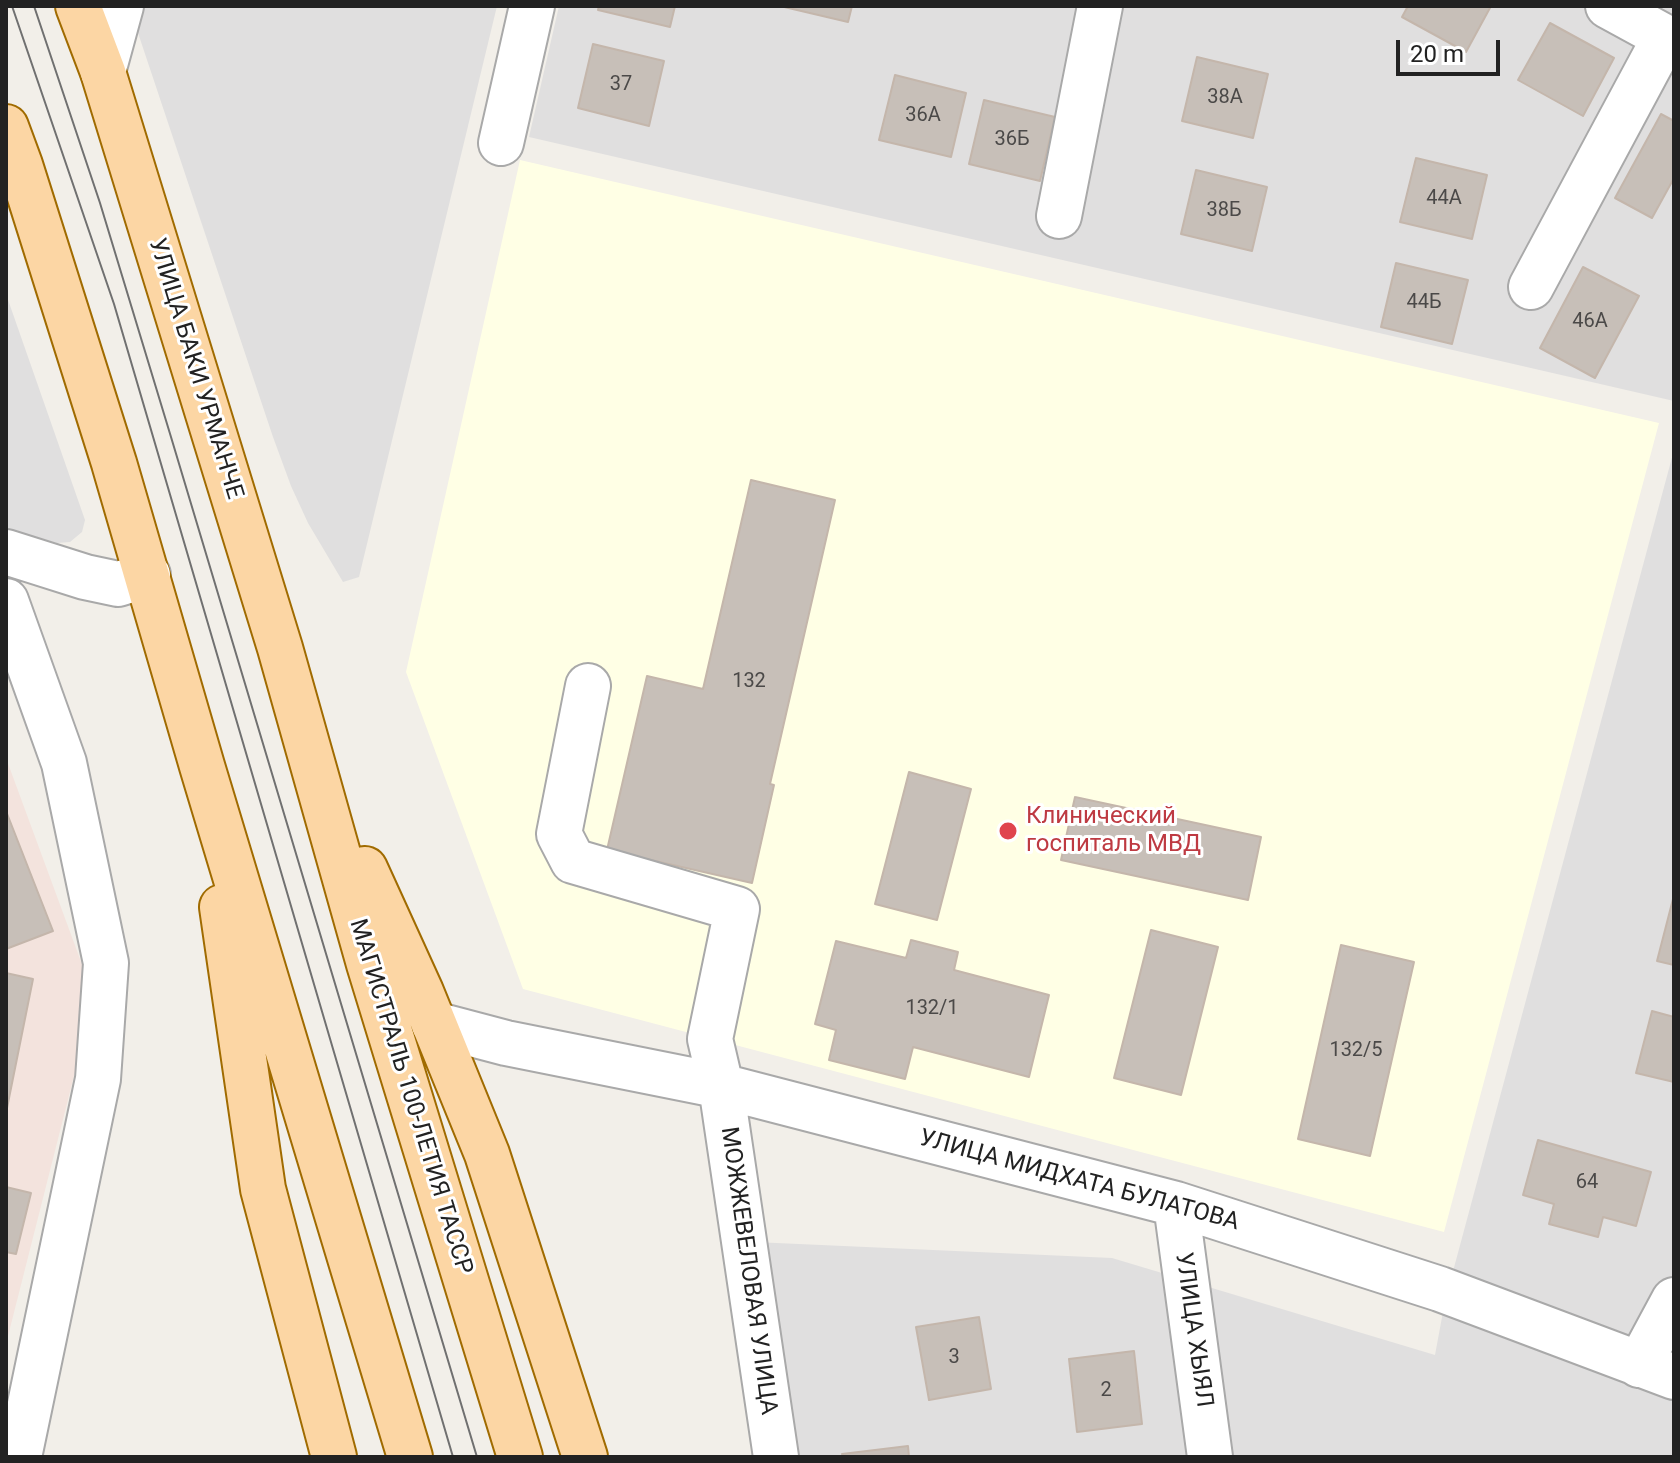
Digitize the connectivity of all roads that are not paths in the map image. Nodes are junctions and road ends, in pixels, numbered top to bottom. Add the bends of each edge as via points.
1 (78, 6) edge
2 (121, 6) edge
3 (532, 6) edge
4 (1100, 6) edge
5 (1608, 6) edge
6 (1670, 40) edge
7 (103, 72) junction
8 (6, 127) edge
9 (501, 143) dead end
10 (1059, 216) dead end
11 (1531, 287) dead end
12 (6, 552) edge
13 (148, 575) junction
14 (6, 601) edge
15 (588, 686) dead end
16 (305, 735) junction
17 (202, 766) junction
18 (434, 1024) junction
19 (506, 1043) junction
20 (721, 1086) junction
21 (463, 1094) junction
22 (1176, 1204) junction
23 (1674, 1300) edge
24 (1656, 1371) edge
25 (19, 1457) edge
26 (334, 1457) edge
27 (410, 1457) edge
28 (520, 1457) edge
29 (585, 1457) edge
30 (776, 1457) edge
31 (1210, 1457) edge

1 - 7 main road, УЛИЦА БАКИ УРМАНЧЕ
2 - 7 street
3 - 9 street
4 - 10 street
5 - 6 street
6 - 11 street
7 - 16 main road, УЛИЦА БАКИ УРМАНЧЕ
8 - 13 main road
12 - 13 street via 118,584
13 - 17 main road
14 - 25 street via 64,763 106,963 98,1079
15 - 20 street, МОЖЖЕВЕЛОВАЯ УЛИЦА via 559,834 573,861 737,909 710,1039
16 - 18 main road
16 - 28 main road, МАГИСТРАЛЬ 100-ЛЕТИЯ ТАССР via 369,964
17 - 26 main road via 263,1189
17 - 27 main road
18 - 19 street, УЛИЦА МИДХАТА БУЛАТОВА
18 - 21 main road
19 - 20 street, УЛИЦА МИДХАТА БУЛАТОВА
19 - 21 street via 477,1068
20 - 22 street, УЛИЦА МИДХАТА БУЛАТОВА
20 - 30 street, МОЖЖЕВЕЛОВАЯ УЛИЦА
21 - 29 main road
22 - 24 street, УЛИЦА МИДХАТА БУЛАТОВА via 1440,1289
22 - 31 street, УЛИЦА ХЫЯЛ
23 - 24 street

